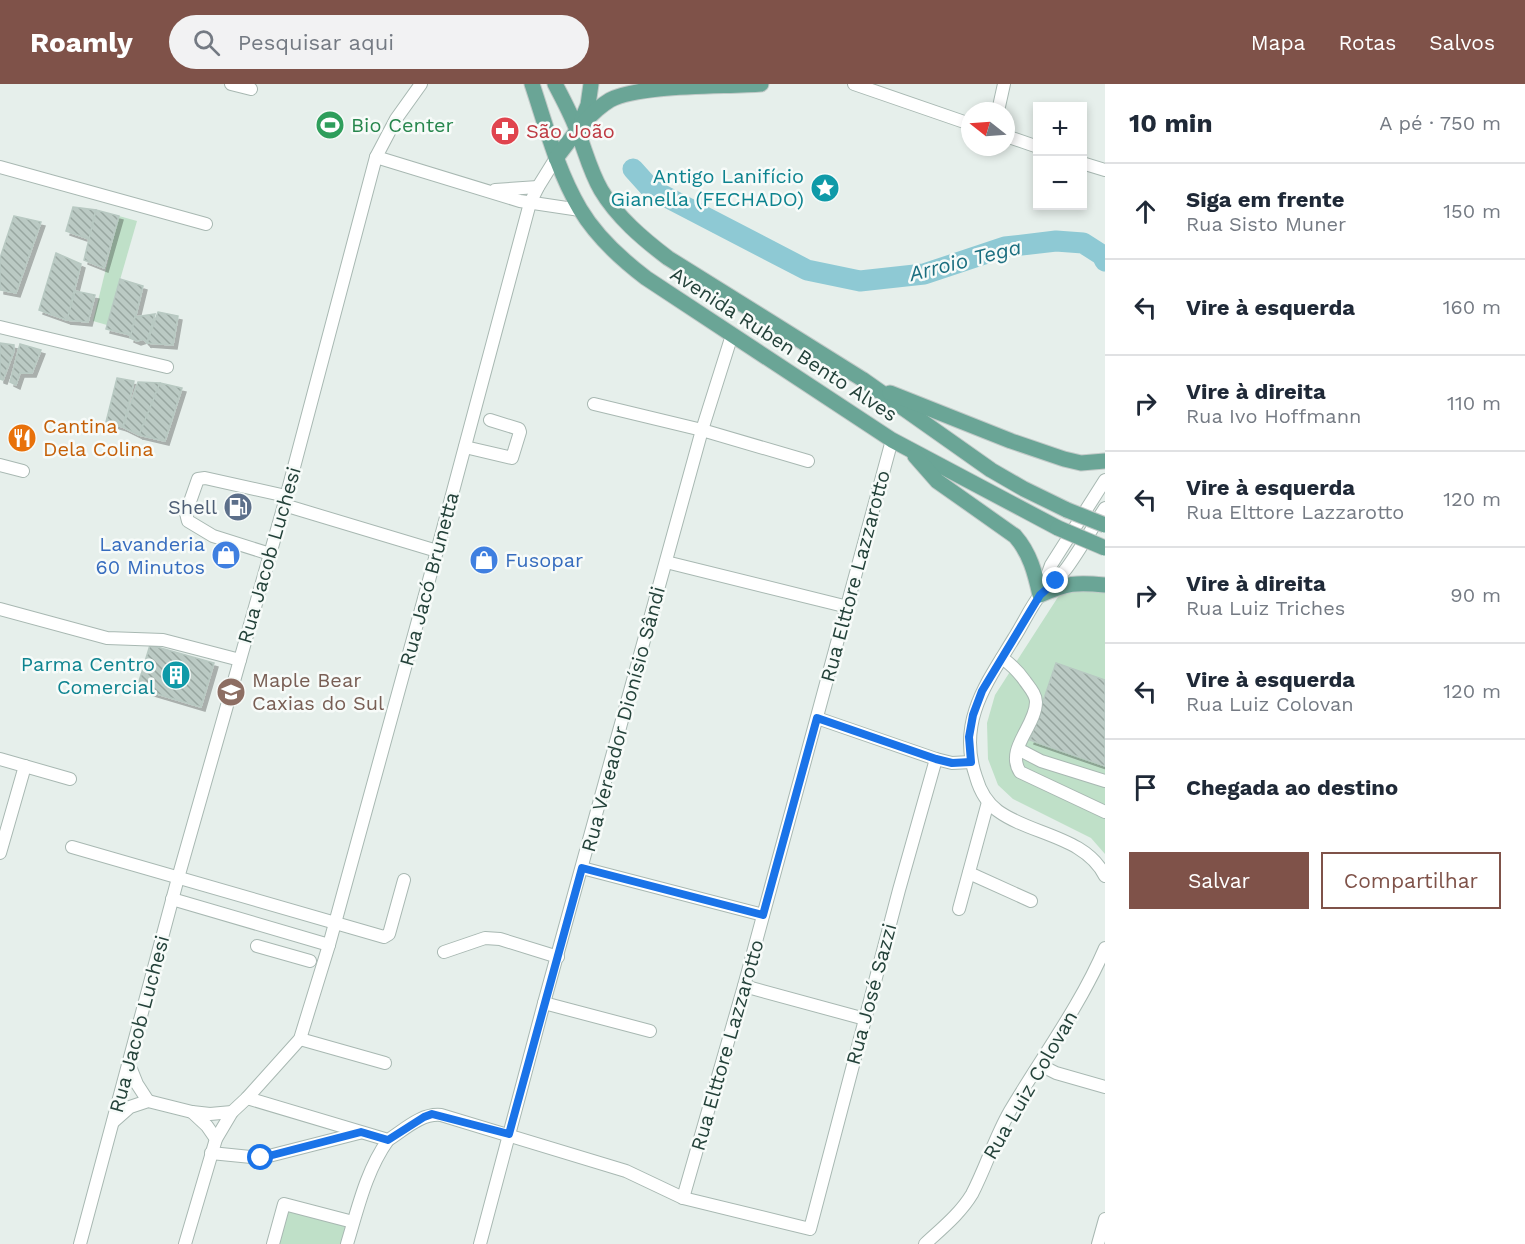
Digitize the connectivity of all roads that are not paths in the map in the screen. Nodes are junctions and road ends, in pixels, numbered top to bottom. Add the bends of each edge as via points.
1 (231, 84) edge
2 (421, 84) edge
3 (532, 84) edge
4 (555, 84) edge
5 (591, 84) edge
6 (761, 84) edge
7 (854, 84) edge
8 (1004, 84) edge
9 (647, 86) edge
10 (251, 89) dead end
11 (1000, 102) edge
12 (961, 121) edge
13 (578, 130) junction
14 (1015, 139) edge
15 (1033, 145) edge
16 (376, 157) junction
17 (556, 158) junction
18 (1087, 164) edge
19 (0, 167) edge
20 (1105, 170) edge
21 (538, 187) junction
22 (488, 191) junction
23 (530, 203) junction
24 (580, 210) junction
25 (206, 224) dead end
26 (0, 327) edge
27 (732, 335) junction
28 (167, 368) dead end
29 (862, 379) junction
30 (594, 404) dead end
31 (490, 420) dead end
32 (702, 430) junction
33 (892, 440) junction
34 (465, 447) junction
35 (911, 452) junction
36 (808, 461) dead end
37 (1105, 461) edge
38 (0, 465) edge
39 (22, 471) dead end
40 (1105, 480) edge
41 (285, 501) junction
42 (1105, 508) edge
43 (1105, 525) edge
44 (1105, 548) edge
45 (437, 551) junction
46 (270, 554) junction
47 (666, 562) junction
48 (1105, 585) edge
49 (1040, 595) junction
50 (848, 607) junction
51 (0, 609) edge
52 (1002, 658) junction
53 (240, 660) junction
54 (817, 718) junction
55 (1018, 749) junction
56 (0, 759) edge
57 (936, 759) junction
58 (971, 762) junction
59 (25, 766) junction
60 (70, 779) dead end
61 (1105, 780) edge
62 (988, 802) junction
63 (1105, 812) edge
64 (72, 847) dead end
65 (0, 853) edge
66 (582, 868) junction
67 (969, 873) junction
68 (1105, 876) edge
69 (178, 878) junction
70 (404, 880) dead end
71 (172, 899) junction
72 (1031, 901) dead end
73 (959, 909) dead end
74 (763, 915) junction
75 (335, 924) junction
76 (288, 934) junction
77 (329, 945) junction
78 (257, 946) dead end
79 (1105, 948) edge
80 (444, 952) dead end
81 (282, 954) junction
82 (558, 957) junction
83 (310, 961) dead end
84 (744, 986) junction
85 (544, 1003) junction
86 (864, 1019) junction
87 (650, 1031) dead end
88 (300, 1039) junction
89 (386, 1063) dead end
90 (129, 1064) junction
91 (1041, 1065) junction
92 (1105, 1087) edge
93 (248, 1098) junction
94 (148, 1101) junction
95 (192, 1112) junction
96 (232, 1112) junction
97 (113, 1122) junction
98 (361, 1132) junction
99 (509, 1134) junction
100 (216, 1139) junction
101 (388, 1140) junction
102 (211, 1153) junction
103 (683, 1198) junction
104 (1105, 1220) edge
105 (353, 1222) junction
106 (80, 1244) edge
107 (185, 1244) edge
108 (273, 1244) edge
109 (347, 1244) edge
110 (480, 1244) edge
111 (925, 1244) edge
112 (1098, 1244) edge

1 - 10 street
2 - 16 street, Rua Jacob Luchesi via 396,118
3 - 17 main road, Avenida Ruben Bento Alves
4 - 13 main road, Avenida Ruben Bento Alves
5 - 13 main road
6 - 9 main road
7 - 12 street
8 - 11 street
9 - 13 main road via 611,99
13 - 17 main road
13 - 29 main road, Avenida Ruben Bento Alves via 602,191 645,240
14 - 15 street
16 - 22 street
16 - 41 street, Rua Jacob Luchesi
17 - 21 street, Rua Jacó Brunetta
17 - 24 main road, Avenida Ruben Bento Alves
18 - 20 street
19 - 25 street
21 - 22 street
21 - 23 street, Rua Jacó Brunetta
22 - 23 street
23 - 24 street
23 - 34 street, Rua Jacó Brunetta
24 - 27 main road, Avenida Ruben Bento Alves via 630,266
26 - 28 street
27 - 32 street, Rua Vereador Dionísio Sândi
27 - 33 main road, Avenida Ruben Bento Alves
29 - 37 main road via 1000,437 1064,459 1081,463
29 - 43 main road, Avenida Ruben Bento Alves, bridge via 963,452 1024,489
30 - 32 street
31 - 34 street via 519,429 512,458
32 - 36 street
32 - 47 street, Rua Vereador Dionísio Sândi
33 - 35 main road, Avenida Ruben Bento Alves
33 - 50 street, Rua Elttore Lazzarotto
34 - 45 street, Rua Jacó Brunetta
35 - 44 main road, Avenida Ruben Bento Alves, bridge
35 - 49 main road via 937,481 1015,536 1024,546
38 - 39 street
40 - 49 street via 1051,565
41 - 45 street
41 - 46 street, Rua Jacob Luchesi
41 - 46 street via 205,478 198,479 186,513 188,521 213,536
42 - 49 street via 1066,569
45 - 75 street, Rua Jacó Brunetta
46 - 53 street, Rua Jacob Luchesi
47 - 50 street
47 - 66 street, Rua Vereador Dionísio Sândi
48 - 49 main road via 1076,582
49 - 52 street
50 - 54 street, Rua Elttore Lazzarotto
51 - 53 street via 107,638 163,640
52 - 55 street via 1014,666 1036,701
52 - 58 street via 973,715 969,737
53 - 69 street, Rua Jacob Luchesi
54 - 57 street
54 - 74 street, Rua Elttore Lazzarotto
55 - 61 street via 1041,761
55 - 63 street via 1016,765 1020,772
56 - 59 street
57 - 58 street
57 - 86 street, Rua José Sazzi
58 - 62 street
59 - 60 street
59 - 65 street
62 - 67 street
62 - 68 street via 1008,818 1068,843 1088,856
64 - 69 street
66 - 74 street
66 - 82 street, Rua Vereador Dionísio Sândi
67 - 72 street
67 - 73 street
69 - 71 street, Rua Jacob Luchesi
69 - 75 street
70 - 75 street via 387,937
71 - 76 street
71 - 90 street, Rua Jacob Luchesi
74 - 84 street, Rua Elttore Lazzarotto
75 - 77 street, Rua Jacó Brunetta
76 - 77 street
76 - 81 street
77 - 88 street, Rua Jacó Brunetta
78 - 81 street
79 - 91 street, Rua Luiz Colovan
80 - 82 street via 485,938
81 - 83 street
82 - 85 street, Rua Vereador Dionísio Sândi
84 - 86 street
84 - 103 street, Rua Elttore Lazzarotto
85 - 87 street
85 - 99 street, Rua Vereador Dionísio Sândi
86 - 103 street, Rua José Sazzi via 810,1229
88 - 89 street
88 - 93 street
90 - 94 street
90 - 97 street, Rua Jacob Luchesi
91 - 92 street
91 - 111 street, Rua Luiz Colovan via 1001,1128 971,1195
93 - 96 street
93 - 98 street
94 - 95 street
94 - 97 street via 130,1107
95 - 96 street
95 - 100 street
96 - 100 street
97 - 106 street, Rua Jacob Luchesi
98 - 101 street
98 - 102 street via 261,1158
99 - 101 street via 432,1114
99 - 103 street via 626,1171
99 - 110 street, Rua Vereador Dionísio Sândi
100 - 102 street
101 - 105 street via 375,1158
102 - 107 street
104 - 112 street
105 - 108 street via 284,1204
105 - 109 street

